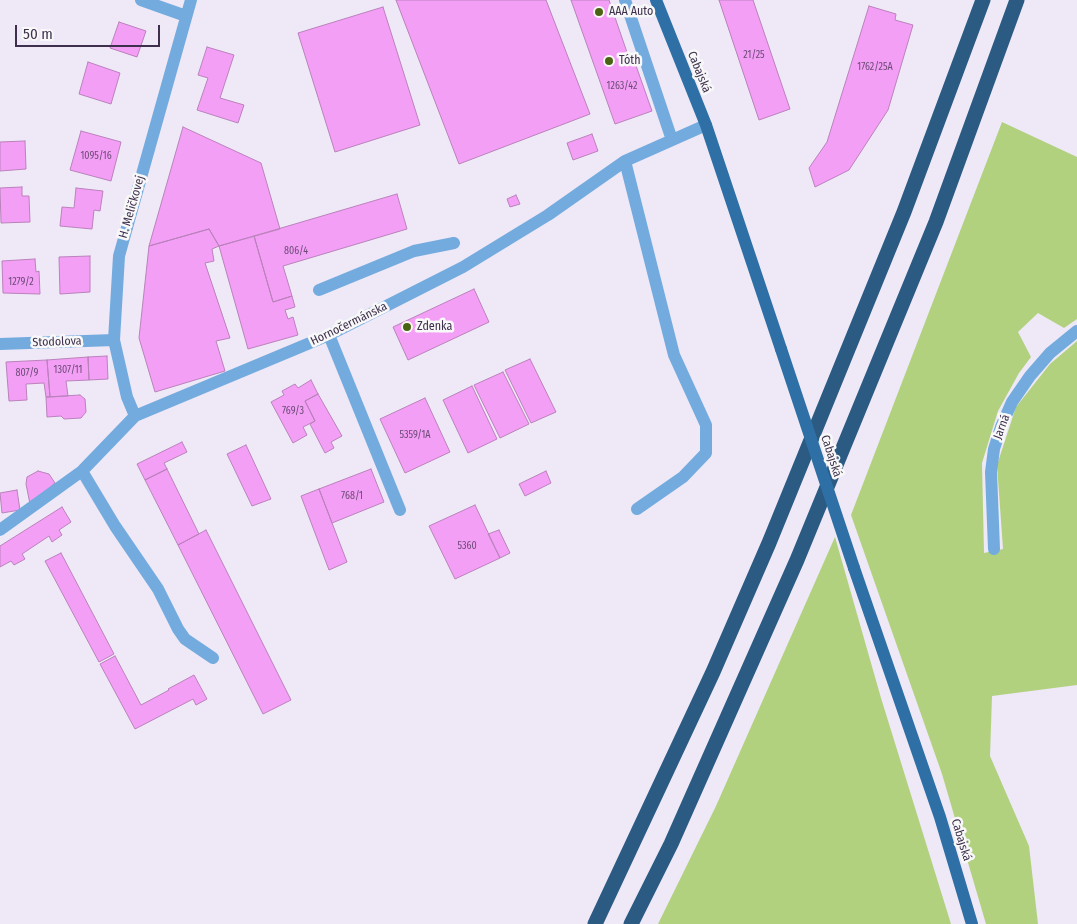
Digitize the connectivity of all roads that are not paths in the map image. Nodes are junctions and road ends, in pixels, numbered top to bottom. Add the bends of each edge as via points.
1 (141, 0) edge
2 (191, 0) edge
3 (625, 0) edge
4 (656, 0) edge
5 (983, 0) edge
6 (1017, 0) edge
7 (186, 16) junction
8 (706, 125) junction
9 (672, 140) junction
10 (626, 161) junction
11 (454, 243) dead end
12 (319, 290) dead end
13 (1077, 331) edge
14 (329, 335) junction
15 (114, 340) junction
16 (0, 344) edge
17 (135, 416) junction
18 (82, 470) junction
19 (637, 509) dead end
20 (400, 510) dead end
21 (0, 530) edge
22 (994, 549) dead end
23 (213, 658) dead end
24 (595, 924) edge
25 (631, 924) edge
26 (972, 924) edge

1 - 7 street
2 - 7 street, H. Meličkovej
3 - 9 street
4 - 8 main road, Cabajská
5 - 24 highway via 904,212 765,551 713,672
6 - 25 highway via 936,222 805,542 675,835
7 - 15 street, H. Meličkovej via 119,256
8 - 9 street, Hornočermánska
8 - 26 main road, Cabajská, bridge via 940,817
9 - 10 street, Hornočermánska
10 - 14 street, Hornočermánska via 548,215 463,267
10 - 19 street via 674,355 706,425 706,453 683,477
11 - 12 street via 414,251
13 - 22 street, Jarná via 1050,353 1030,376 1012,402 1001,427 991,472
14 - 17 street, Hornočermánska
14 - 20 street
15 - 16 street, Stodolova
15 - 17 street, H. Meličkovej
17 - 18 street, Hornočermánska
18 - 21 street, Hornočermánska
18 - 23 street via 158,589 178,630 185,639

